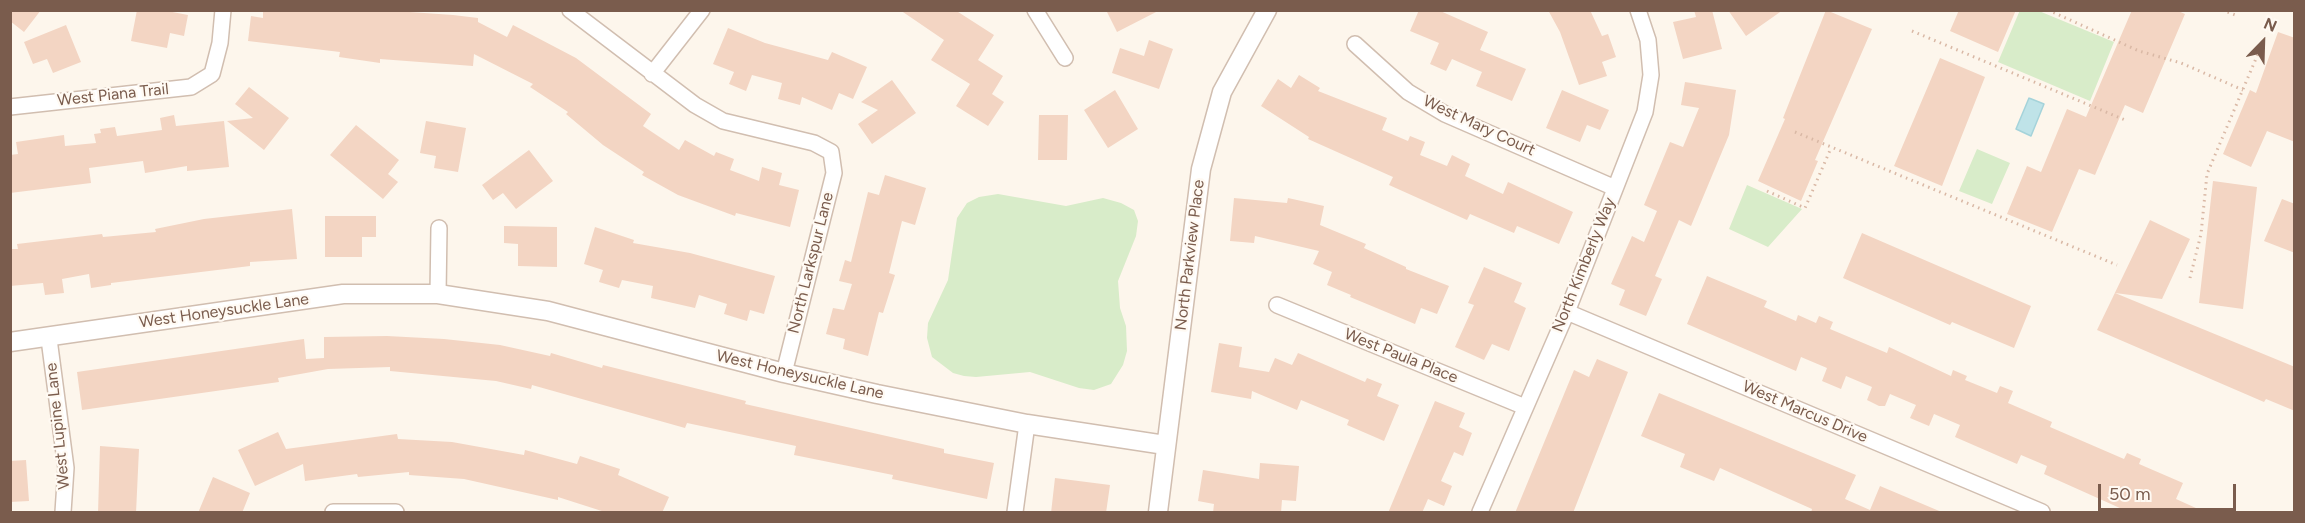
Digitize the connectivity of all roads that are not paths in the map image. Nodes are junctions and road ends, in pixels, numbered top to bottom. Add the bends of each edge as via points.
1 (224, 10) edge
2 (570, 10) edge
3 (702, 10) edge
4 (1035, 10) edge
5 (1267, 10) edge
6 (1638, 10) edge
7 (1354, 45) dead end
8 (1065, 58) dead end
9 (652, 74) junction
10 (10, 107) edge
11 (1615, 188) junction
12 (439, 228) dead end
13 (438, 294) junction
14 (1276, 305) dead end
15 (1567, 312) junction
16 (49, 339) junction
17 (10, 342) edge
18 (784, 373) junction
19 (1525, 407) junction
20 (1027, 424) junction
21 (1165, 445) junction
22 (63, 513) edge
23 (333, 513) edge
24 (396, 513) edge
25 (1016, 513) edge
26 (1158, 513) edge
27 (1480, 513) edge
28 (2042, 513) edge

1 - 10 street, West Piana Trail via 212,74 191,87
2 - 9 street
3 - 9 street
4 - 8 street
5 - 21 street, North Parkview Place via 1222,92 1203,160
6 - 11 street, North Kimberly Way via 1648,40 1652,75 1645,112
7 - 11 street, West Mary Court via 1408,92 1445,114
9 - 18 street, North Larkspur Lane via 723,121 814,143 831,152 834,173
11 - 15 street, North Kimberly Way
12 - 13 street
13 - 16 street, West Honeysuckle Lane via 343,294
13 - 18 street, West Honeysuckle Lane via 548,311
14 - 19 street, West Paula Place
15 - 19 street, North Kimberly Way
15 - 28 street, West Marcus Drive
16 - 17 street, West Honeysuckle Lane
16 - 22 street, West Lupine Lane via 66,468
18 - 20 street, West Honeysuckle Lane
19 - 27 street, North Kimberly Way
20 - 21 street, West Honeysuckle Lane
20 - 25 street
21 - 26 street, North Parkview Place
23 - 24 street

